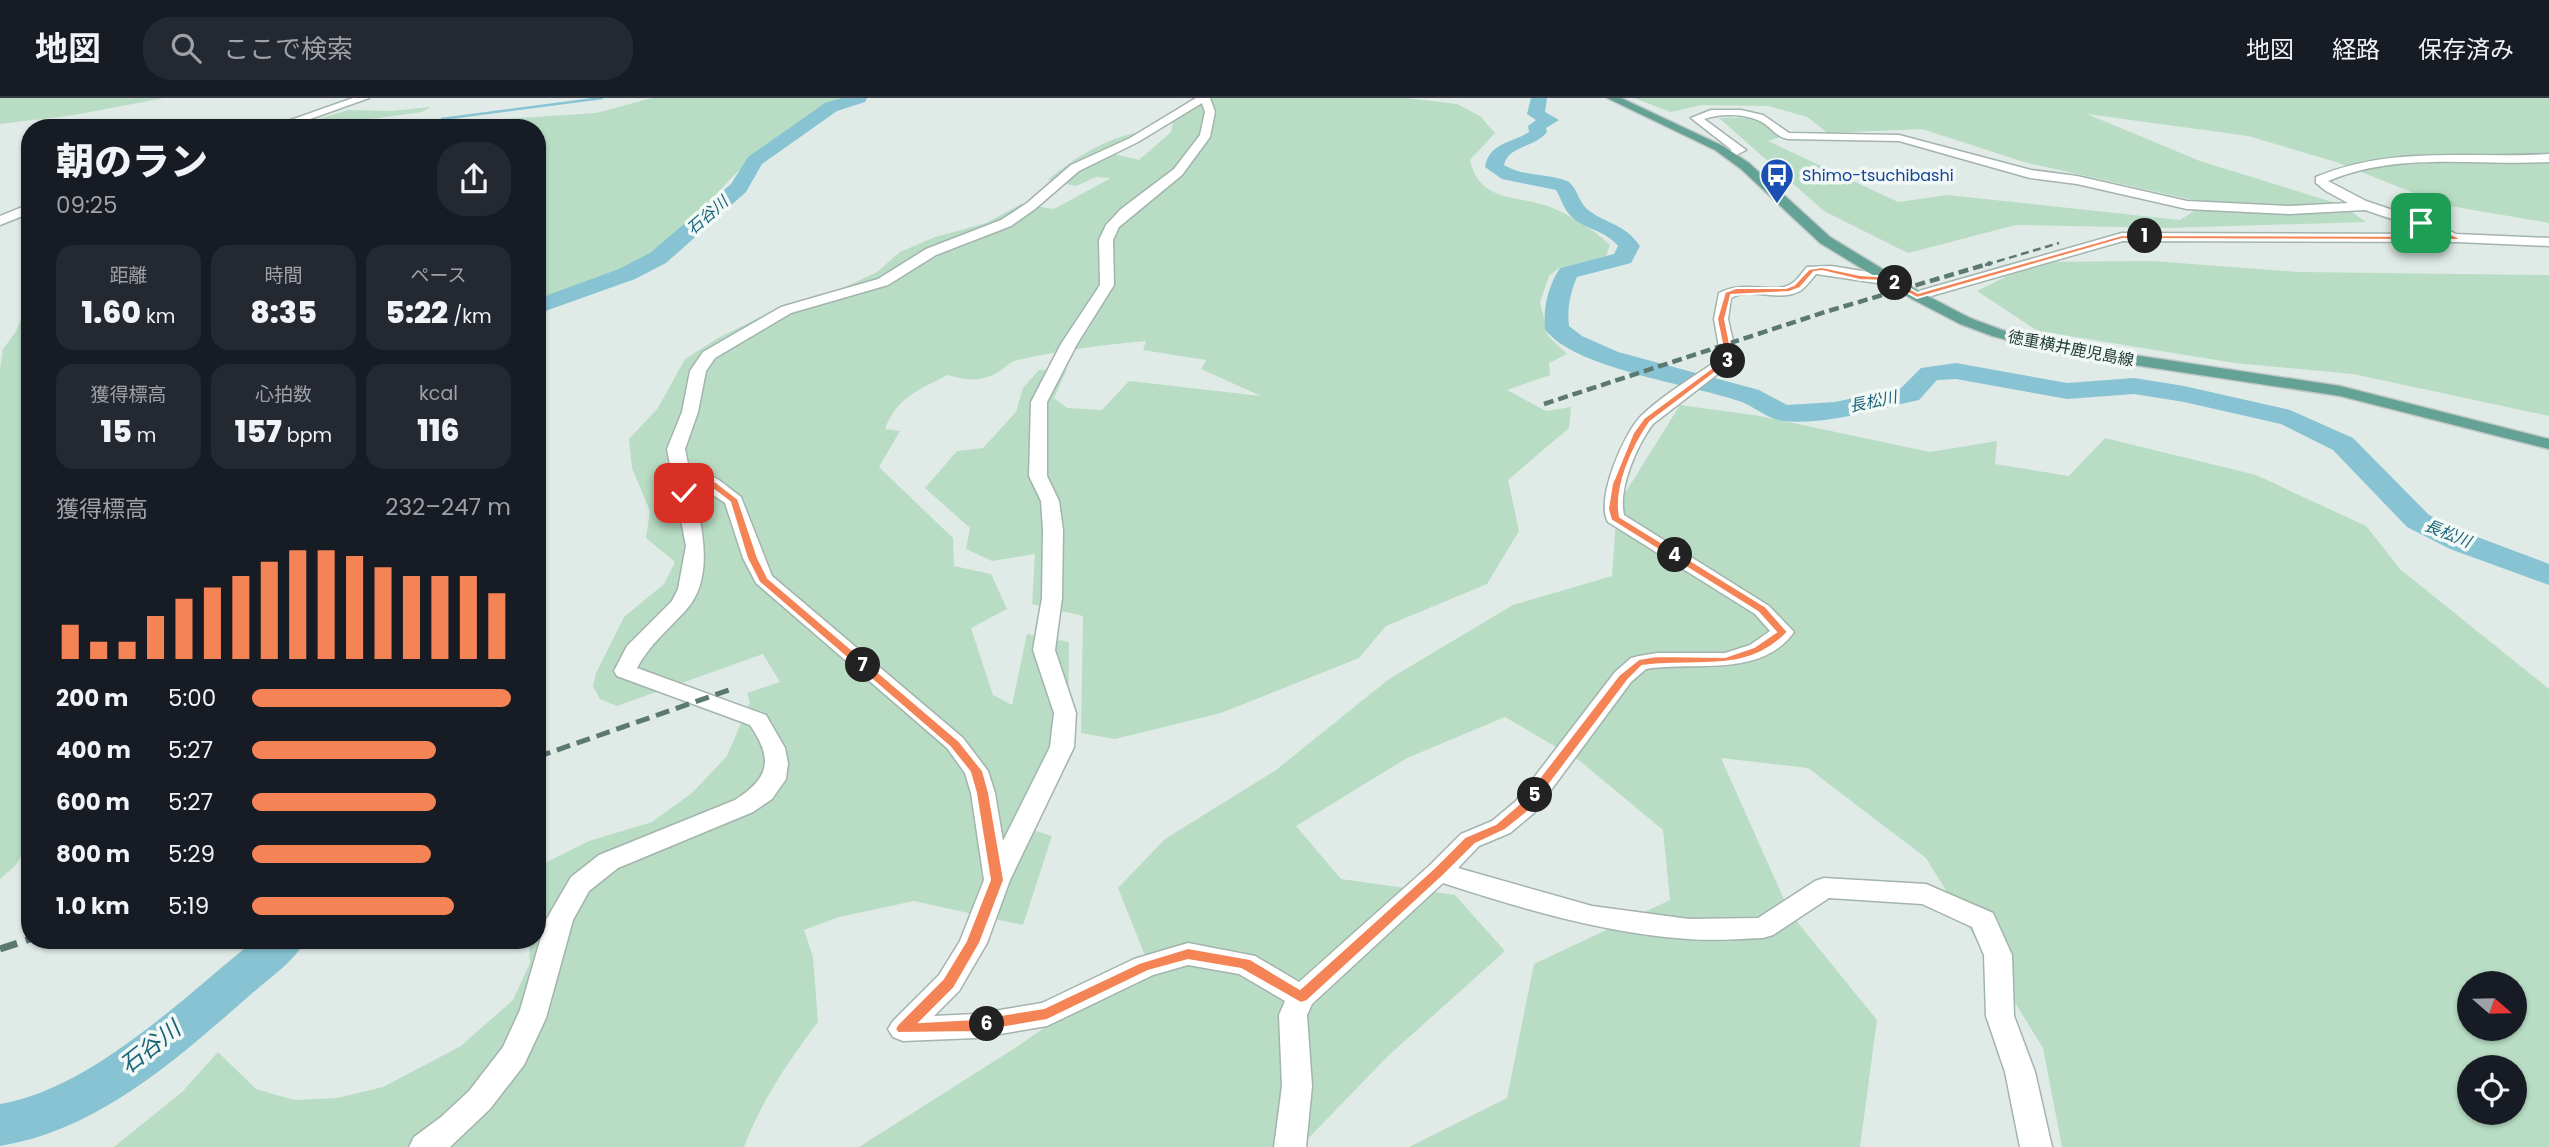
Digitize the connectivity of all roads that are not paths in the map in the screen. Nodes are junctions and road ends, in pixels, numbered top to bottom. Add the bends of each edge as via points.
1 (364, 98) edge
2 (1204, 98) edge
3 (1612, 98) edge
4 (300, 119) edge
5 (1730, 155) junction
6 (2549, 158) edge
7 (2367, 206) junction
8 (21, 212) edge
9 (0, 221) edge
10 (2457, 238) junction
11 (2549, 242) edge
12 (1887, 279) junction
13 (1917, 296) junction
14 (2549, 444) edge
15 (682, 468) junction
16 (1439, 872) junction
17 (997, 880) junction
18 (1301, 997) junction
19 (425, 1147) edge
20 (1290, 1147) edge
21 (2036, 1147) edge

1 - 4 street
2 - 15 street via 1075,168 1006,223 931,253 883,282 786,310 709,355 698,371 676,449
2 - 17 street via 1210,112 1206,135 1178,172 1113,225 1106,240 1107,285 1069,344 1040,402 1038,476 1050,501 1053,530 1052,598 1044,650 1065,713 1062,747
3 - 5 main road, 徳重横井鹿児島線
5 - 7 street via 1740,150 1696,118 1744,113 1769,121 1788,136 1899,138 2030,174 2077,180 2172,203 2290,210
5 - 12 main road, 徳重横井鹿児島線 via 1812,229
6 - 7 street via 2372,162 2320,180
7 - 10 street
8 - 9 street
10 - 11 street
10 - 13 street via 2122,237
12 - 13 main road, 徳重横井鹿児島線
12 - 16 street via 1822,269 1812,270 1797,286 1786,290 1727,293 1721,319 1729,359 1647,420 1636,435 1617,484 1615,518 1762,610 1783,632 1758,650 1726,660 1639,663 1623,677 1525,807 1501,827 1470,841
13 - 14 main road, 徳重横井鹿児島線 via 1965,321 2029,342 2340,391
15 - 17 street via 734,501 763,579 955,744 976,771
15 - 19 street via 696,546 688,589 681,604 635,651 625,671 758,720 770,735 776,758 773,780 757,797 717,819 594,870 572,891 558,917 521,1042 496,1079 442,1137
16 - 18 street
16 - 21 street via 1592,916 1689,929 1763,928 1824,888 1926,894 1983,920 1998,955 2000,1016 2020,1072
17 - 18 street via 973,943 948,983 903,1029 976,1026 1047,1014 1144,967 1188,954 1245,964
18 - 20 street via 1293,1015 1297,1086

